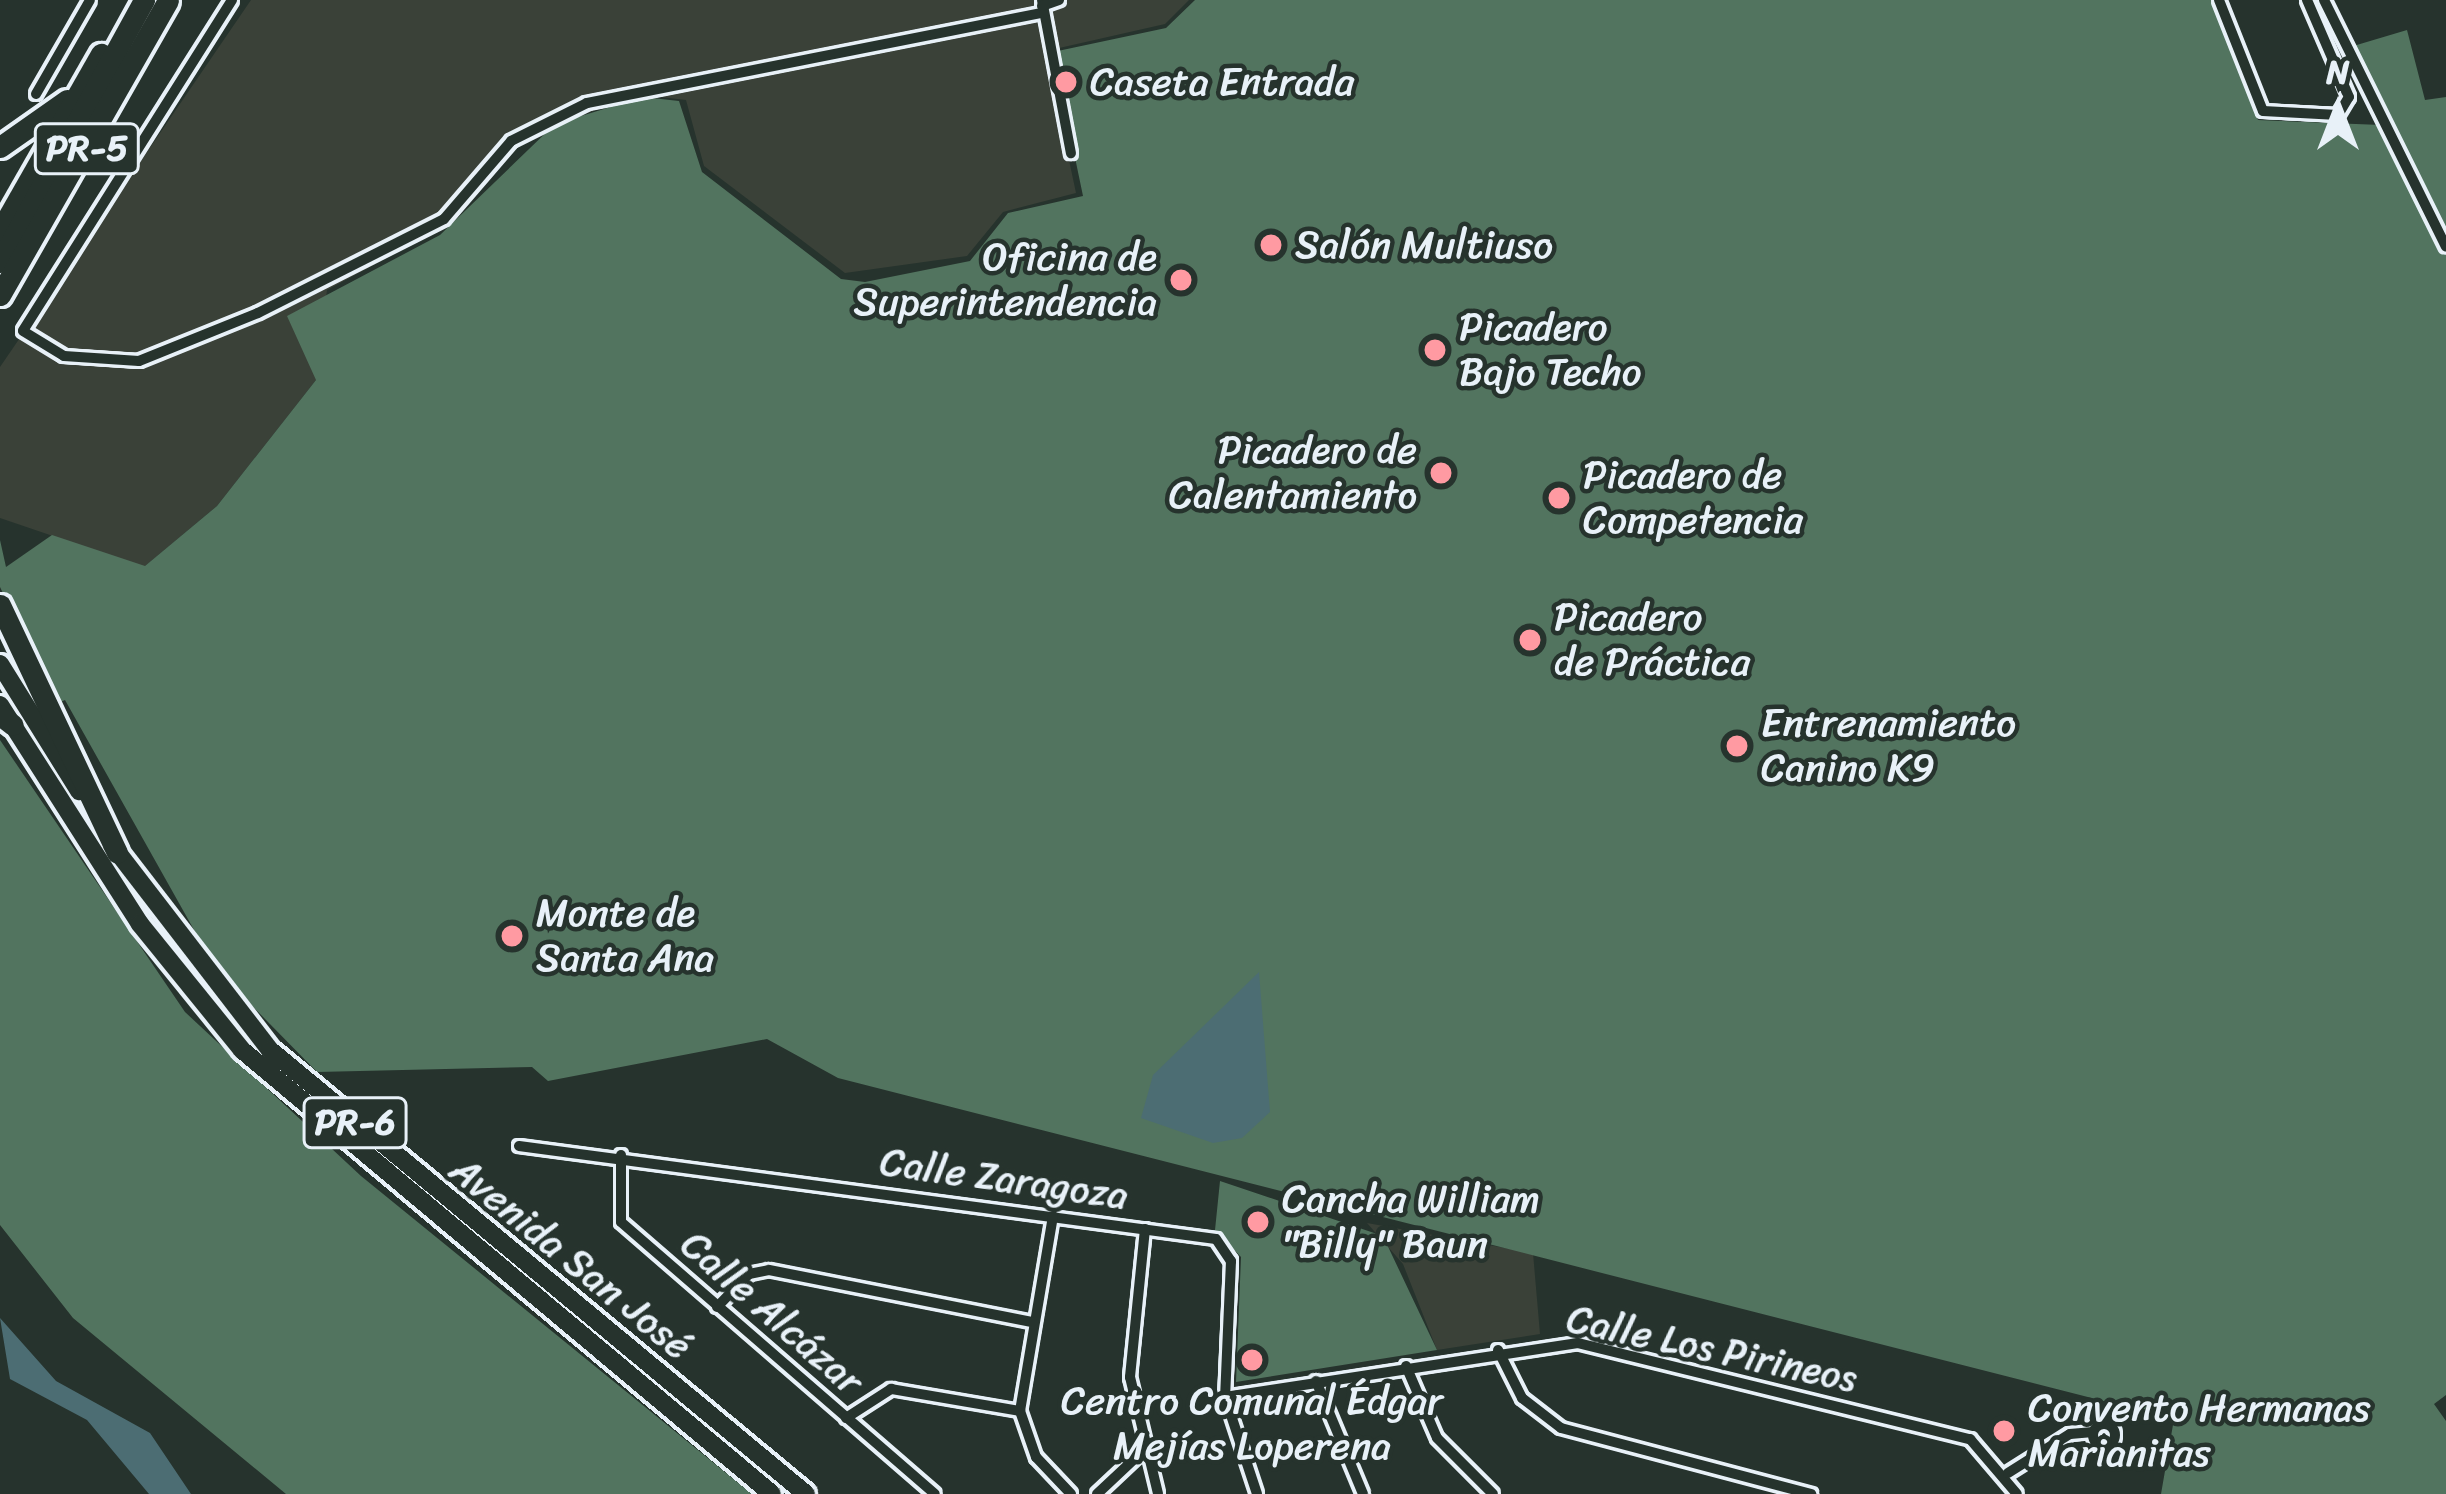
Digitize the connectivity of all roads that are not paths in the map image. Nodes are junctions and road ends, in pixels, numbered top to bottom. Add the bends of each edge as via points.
1 (90, 0) edge
2 (129, 0) edge
3 (144, 0) edge
4 (168, 0) edge
5 (232, 0) edge
6 (1059, 0) edge
7 (2219, 0) edge
8 (2307, 0) edge
9 (2324, 0) edge
10 (1042, 6) edge
11 (85, 83) junction
12 (36, 94) dead end
13 (0, 148) edge
14 (1071, 154) dead end
15 (0, 231) edge
16 (2446, 248) edge
17 (0, 262) edge
18 (0, 295) edge
19 (0, 605) edge
20 (0, 664) edge
21 (0, 705) edge
22 (6, 720) edge
23 (117, 854) junction
24 (519, 1146) dead end
25 (621, 1155) junction
26 (1053, 1216) junction
27 (1145, 1229) junction
28 (717, 1307) junction
29 (1032, 1322) junction
30 (1498, 1350) junction
31 (1406, 1366) junction
32 (1316, 1381) junction
33 (1225, 1397) junction
34 (1020, 1411) junction
35 (846, 1418) junction
36 (2093, 1432) dead end
37 (1143, 1450) junction
38 (2008, 1473) junction
39 (772, 1494) edge
40 (806, 1494) edge
41 (935, 1494) edge
42 (1071, 1494) edge
43 (1097, 1494) edge
44 (1158, 1494) edge
45 (1257, 1494) edge
46 (1363, 1494) edge
47 (1493, 1494) edge
48 (1811, 1494) edge
49 (2017, 1494) edge

1 - 12 street
2 - 11 highway, PR-5
3 - 17 highway
4 - 18 highway, PR-5
5 - 10 street via 23,331 81,363 139,361 444,219 511,141 587,103
6 - 10 street
7 - 8 street via 2264,111 2338,115 2349,97
9 - 16 street
10 - 14 street
11 - 13 highway
11 - 15 highway, PR-5
19 - 23 highway
20 - 23 main road, Avenida San José / PR-6
21 - 22 main road, Avenida San José / PR-6
22 - 39 main road, Avenida San José / PR-6 via 140,924 242,1050
23 - 40 main road, Avenida San José / PR-6 via 198,969 296,1074
24 - 25 street, Calle Zaragoza
25 - 26 street, Calle Zaragoza
25 - 28 street, Calle Alcázar via 621,1222
26 - 27 street, Calle Zaragoza
26 - 29 street
27 - 33 street, Calle Zaragoza via 1216,1239 1229,1252
27 - 37 street via 1129,1344
28 - 29 street via 748,1274 770,1270
28 - 35 street, Calle Alcázar
29 - 34 street
30 - 31 street, Calle Los Pirineos
30 - 38 street, Calle Los Pirineos via 1554,1342 1614,1350 1957,1435
30 - 48 street via 1531,1408 1578,1436
31 - 32 street, Calle Los Pirineos
31 - 47 street via 1437,1438
32 - 33 street, Calle Los Pirineos
32 - 46 street
33 - 45 street, Calle Zaragoza
34 - 35 street via 891,1389
34 - 42 street via 1036,1457
35 - 41 street, Calle Alcázar
36 - 38 street via 2070,1434
37 - 43 street
37 - 44 street
38 - 49 street

